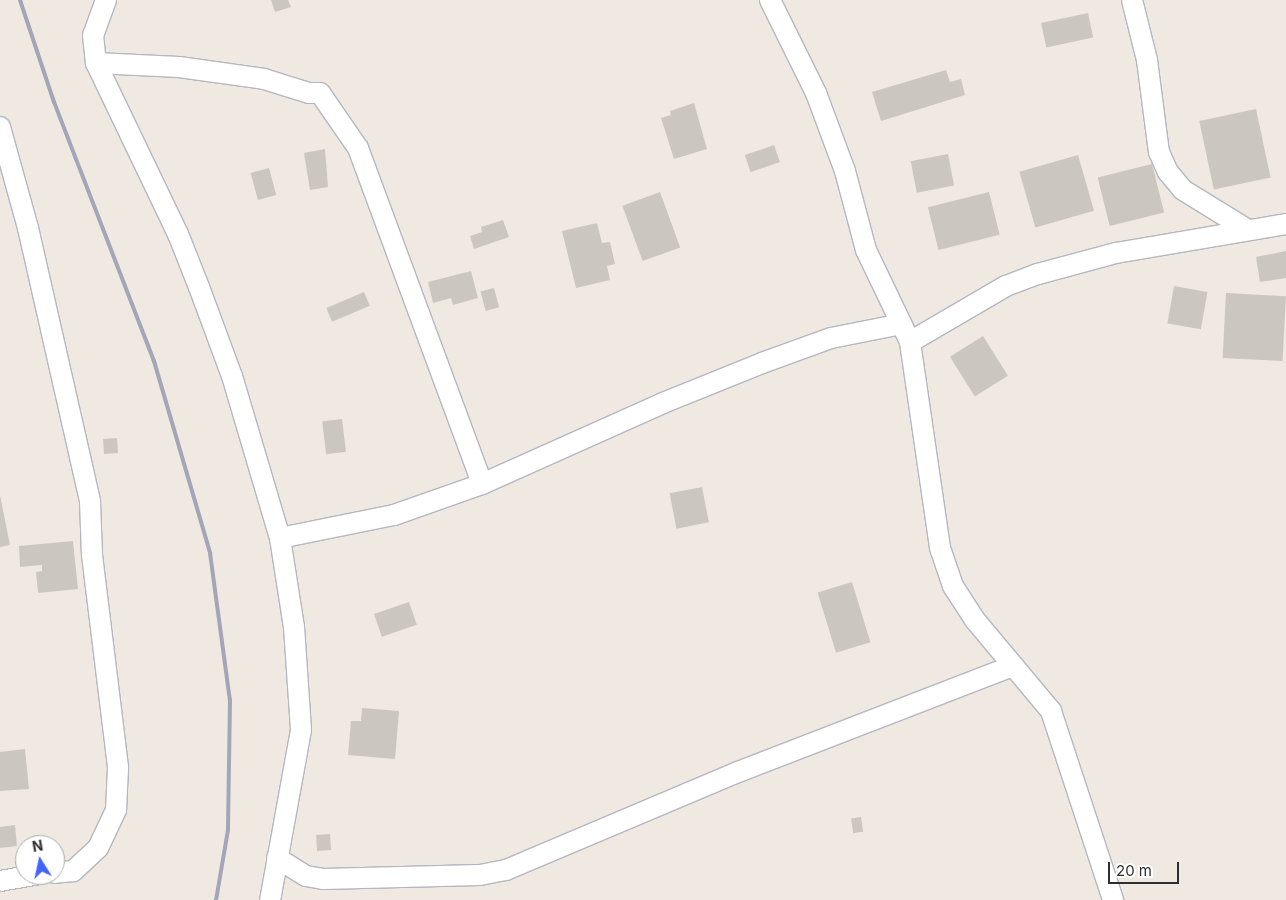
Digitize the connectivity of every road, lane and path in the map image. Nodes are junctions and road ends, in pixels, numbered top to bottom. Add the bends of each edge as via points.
1 (106, 0) edge
2 (770, 0) edge
3 (1135, 1) edge
4 (96, 63) junction
5 (0, 127) edge
6 (1286, 224) edge
7 (1248, 230) junction
8 (902, 324) junction
9 (910, 342) junction
10 (482, 484) junction
11 (280, 538) junction
12 (1013, 666) junction
13 (277, 858) junction
14 (65, 872) edge
15 (15, 878) edge
16 (0, 881) edge
17 (270, 900) edge
18 (1113, 900) edge

1 - 4 street via 93,35
2 - 8 street via 816,92 845,171 866,250
3 - 7 street via 1159,152 1168,172 1183,190
4 - 10 street via 178,67 264,79 309,93 320,93 358,148
4 - 11 street via 192,270 232,376
5 - 14 street via 28,228 85,474 118,768 116,810 98,848 73,871
6 - 7 street
7 - 9 street via 1116,253 1038,274 1006,286
8 - 9 street
8 - 10 street via 831,338 762,364 663,403
9 - 12 street via 940,548 953,586
10 - 11 street via 394,515
11 - 13 street via 294,627 301,730
12 - 13 street via 738,772 506,870 480,875 323,879 306,876
12 - 18 street via 1051,711
13 - 17 street
15 - 16 street

